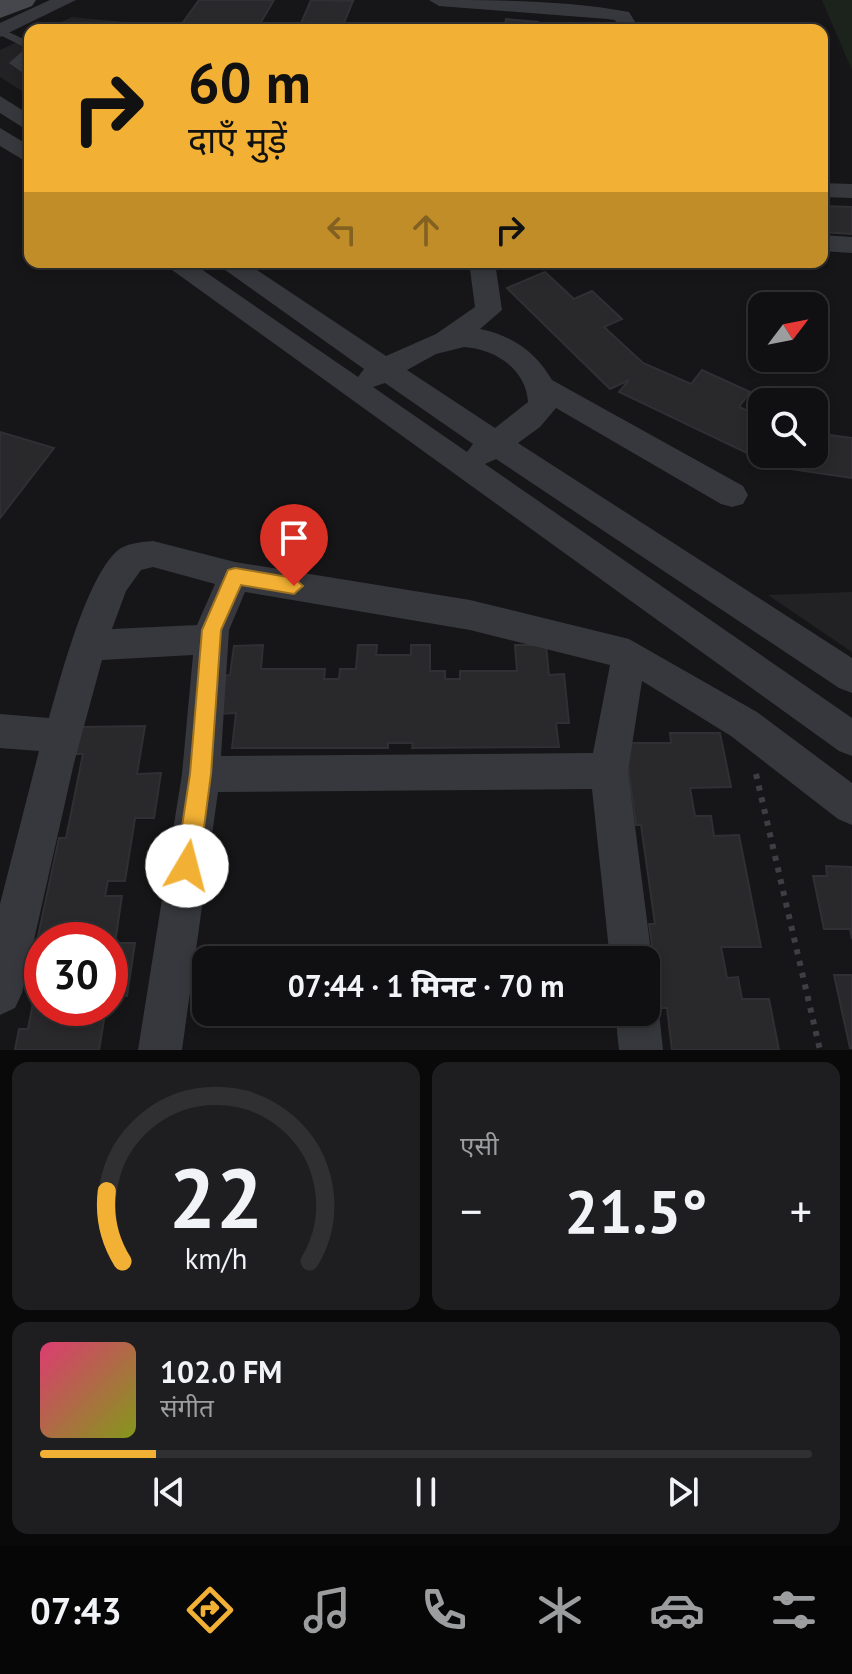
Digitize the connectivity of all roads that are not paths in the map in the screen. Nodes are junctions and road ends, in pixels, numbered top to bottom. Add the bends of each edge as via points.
1 (23, 0) edge
2 (66, 0) edge
3 (439, 0) edge
4 (627, 24) edge
5 (11, 29) edge
6 (24, 54) edge
7 (24, 70) edge
8 (0, 103) edge
9 (24, 121) edge
10 (0, 135) edge
11 (24, 153) edge
12 (828, 190) edge
13 (852, 191) edge
14 (828, 243) edge
15 (852, 245) edge
16 (183, 268) edge
17 (236, 268) edge
18 (483, 268) edge
19 (447, 338) junction
20 (387, 368) junction
21 (355, 387) junction
22 (543, 388) junction
23 (496, 444) junction
24 (465, 464) junction
25 (732, 495) dead end
26 (235, 576) junction
27 (211, 639) junction
28 (91, 645) junction
29 (629, 654) junction
30 (852, 677) edge
31 (0, 731) edge
32 (63, 736) junction
33 (852, 739) edge
34 (609, 771) junction
35 (201, 774) junction
36 (852, 806) edge
37 (629, 946) edge
38 (0, 993) edge
39 (638, 1026) edge
40 (160, 1050) edge
41 (641, 1050) edge

1 - 5 street
2 - 5 street
3 - 4 street via 607,13 622,16
6 - 7 lane via 14,63
8 - 9 street
10 - 11 street
12 - 13 street
14 - 15 street
16 - 21 street
17 - 20 street
18 - 19 street via 489,310
19 - 20 street
19 - 22 street via 487,338 507,347
20 - 21 street
20 - 23 street
21 - 24 street
22 - 23 street via 543,405
22 - 25 street
23 - 24 street
23 - 30 street
24 - 33 street
26 - 27 street
26 - 28 street via 153,554 130,559 106,601
26 - 29 street via 470,615
27 - 28 street
27 - 35 street
28 - 32 street
29 - 34 street
29 - 36 street via 744,724
31 - 32 street
32 - 38 street
34 - 35 street
34 - 37 street
35 - 40 street
39 - 41 street

